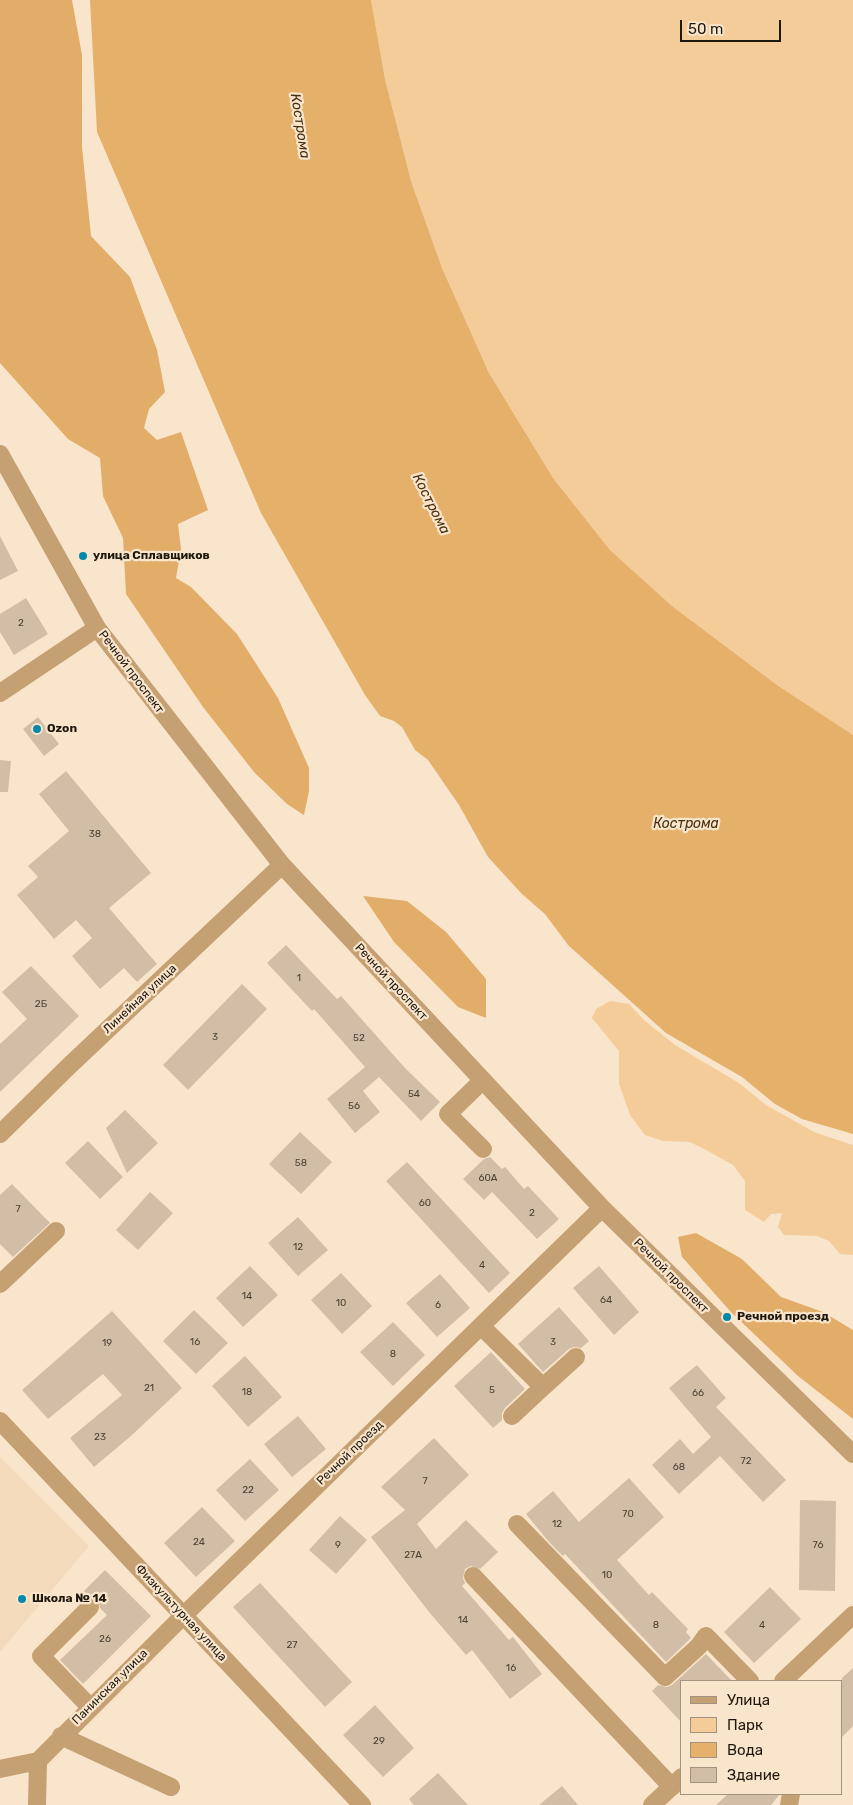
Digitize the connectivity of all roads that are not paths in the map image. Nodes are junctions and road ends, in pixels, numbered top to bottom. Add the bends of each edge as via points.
1 (0, 454) edge
2 (97, 628) junction
3 (0, 693) edge
4 (282, 865) junction
5 (483, 1080) junction
6 (0, 1134) edge
7 (483, 1149) dead end
8 (602, 1208) junction
9 (56, 1231) dead end
10 (0, 1284) edge
11 (481, 1326) junction
12 (576, 1358) dead end
13 (543, 1387) junction
14 (512, 1416) dead end
15 (0, 1421) edge
16 (853, 1454) edge
17 (517, 1524) dead end
18 (473, 1576) dead end
19 (90, 1607) dead end
20 (184, 1615) junction
21 (853, 1615) edge
22 (749, 1680) edge
23 (784, 1680) edge
24 (90, 1707) junction
25 (61, 1736) junction
26 (38, 1761) junction
27 (0, 1769) edge
28 (677, 1782) edge
29 (171, 1787) dead end
30 (360, 1804) edge
31 (37, 1805) edge
32 (652, 1805) edge

1 - 2 street, Речной проспект
2 - 3 street
2 - 4 street, Речной проспект
4 - 5 street, Речной проспект
4 - 6 street, Линейная улица
5 - 7 street via 448,1114
5 - 8 street, Речной проспект
8 - 11 street, Речной проезд
8 - 16 street, Речной проспект
9 - 10 street
11 - 13 street
11 - 20 street, Речной проезд
12 - 13 street
13 - 14 street
15 - 20 street, Физкультурная улица
17 - 22 street via 665,1677 706,1636
18 - 28 street
19 - 24 street via 41,1656
20 - 24 street, Панинская улица
20 - 30 street, Физкультурная улица
21 - 23 street
24 - 25 street, Панинская улица
25 - 26 street, Панинская улица
25 - 29 street
26 - 27 street
26 - 31 street
28 - 32 street

